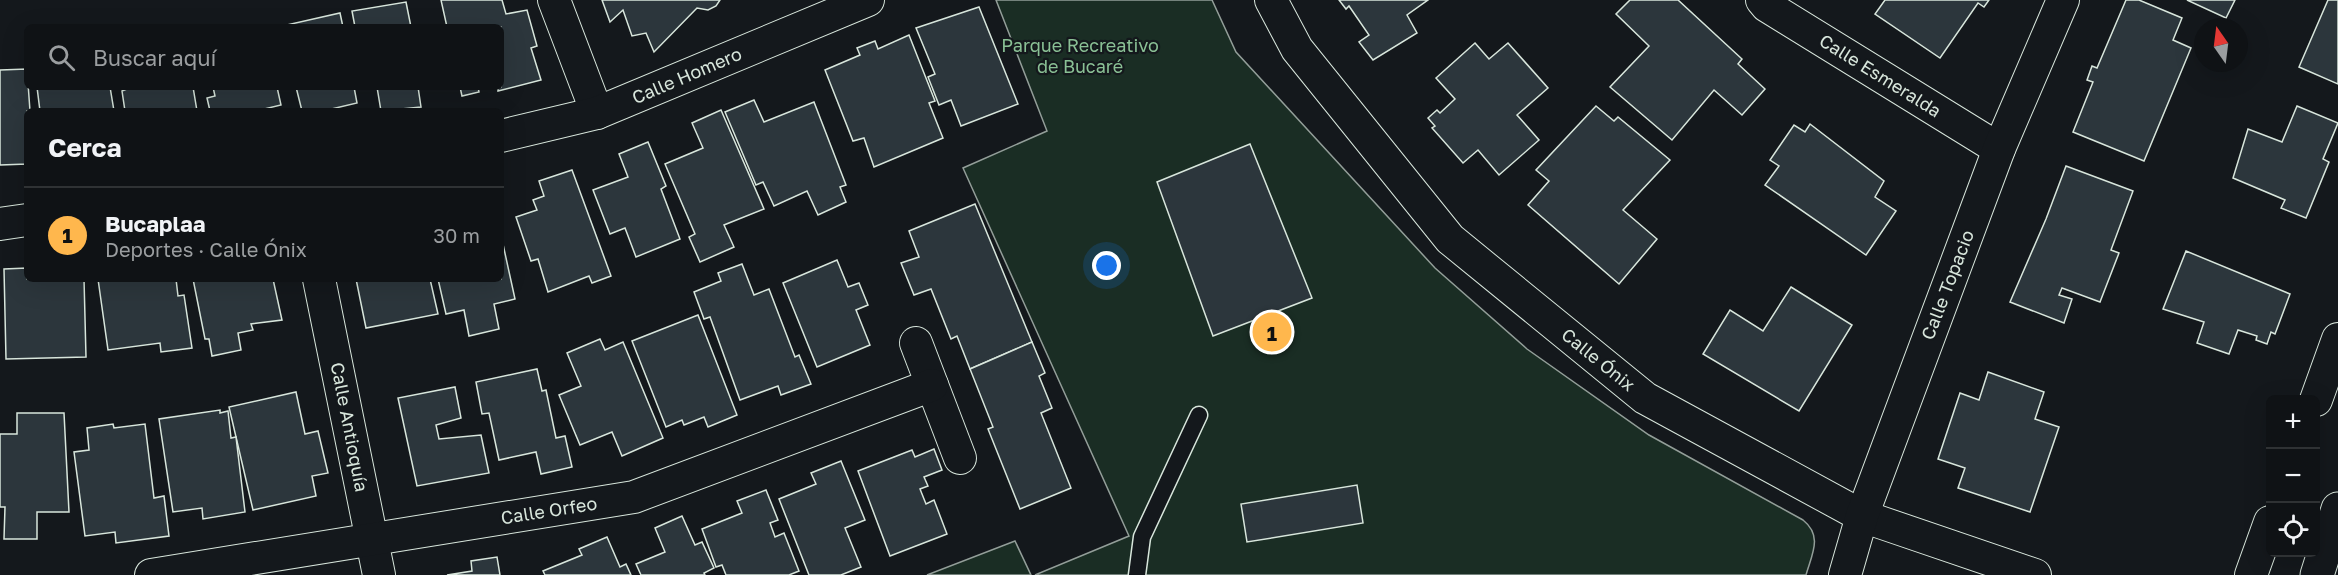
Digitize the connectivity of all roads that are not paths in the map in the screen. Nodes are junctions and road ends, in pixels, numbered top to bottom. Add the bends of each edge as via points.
1 (554, 0) edge
2 (868, 0) edge
3 (1271, 0) edge
4 (1762, 0) edge
5 (2064, 0) edge
6 (597, 113) junction
7 (504, 135) edge
8 (1999, 149) junction
9 (24, 220) edge
10 (0, 224) edge
11 (320, 282) edge
12 (2338, 339) edge
13 (916, 343) dead end
14 (932, 385) junction
15 (2318, 395) edge
16 (1199, 415) dead end
17 (960, 458) dead end
18 (2338, 509) edge
19 (1862, 516) junction
20 (2266, 535) edge
21 (372, 540) junction
22 (151, 575) edge
23 (379, 575) edge
24 (1137, 575) edge
25 (1845, 575) edge
26 (2035, 575) edge
27 (2251, 575) edge
28 (2317, 575) edge

1 - 6 street
2 - 6 street, Calle Homero
3 - 19 street, Calle Ónix via 1297,49 1450,238 1645,398
4 - 8 street, Calle Esmeralda
5 - 8 street, Calle Topacio
6 - 7 street, Calle Homero
8 - 19 street, Calle Topacio
9 - 10 street
11 - 21 street, Calle Antioquía
12 - 15 street
13 - 14 street
14 - 17 street
14 - 21 street, Calle Orfeo via 634,497
16 - 24 lane via 1142,537
18 - 28 highway
19 - 25 street, Calle Topacio
19 - 26 street, Calle Ónix
20 - 27 street
21 - 22 street, Calle Orfeo
21 - 23 street, Calle Antioquía

